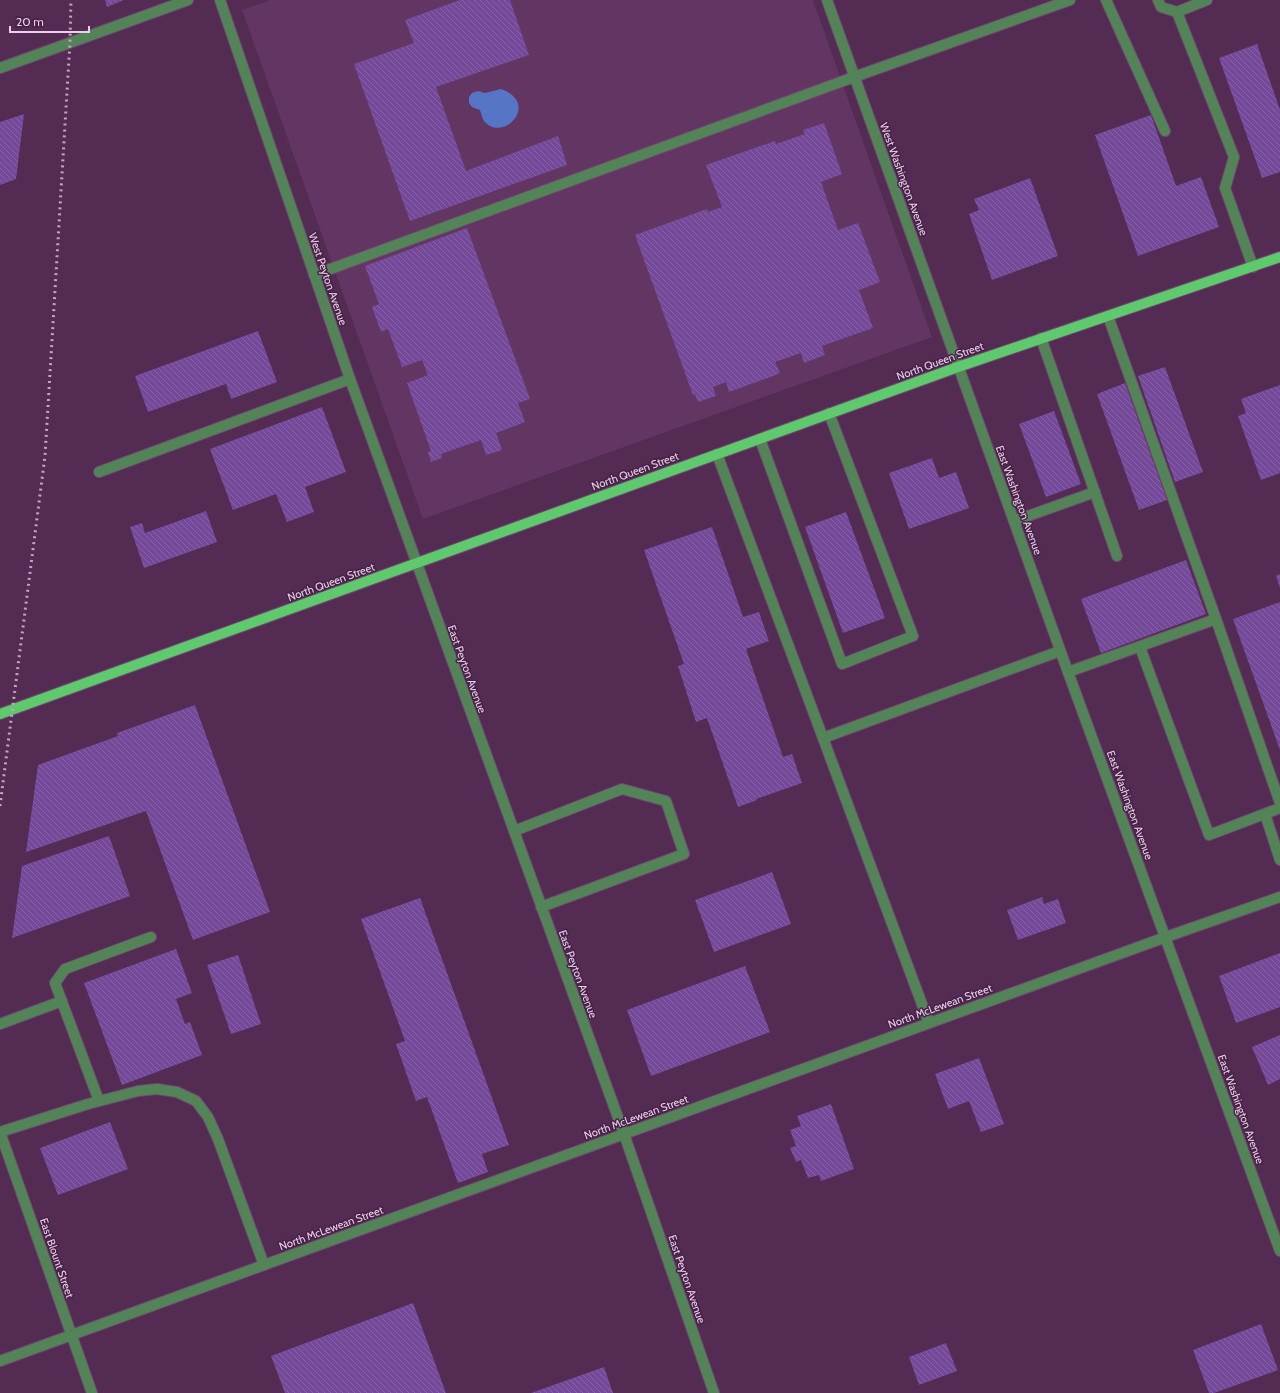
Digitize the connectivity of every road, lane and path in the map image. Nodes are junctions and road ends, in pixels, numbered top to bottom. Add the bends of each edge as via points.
1 (188, 0) edge
2 (220, 0) edge
3 (827, 0) edge
4 (1070, 0) edge
5 (1106, 0) edge
6 (1158, 0) edge
7 (1207, 0) edge
8 (1177, 12) junction
9 (0, 68) edge
10 (854, 77) junction
11 (1165, 131) dead end
12 (1280, 257) edge
13 (1253, 267) junction
14 (314, 276) junction
15 (1108, 316) junction
16 (1041, 338) junction
17 (958, 366) junction
18 (350, 379) junction
19 (829, 414) junction
20 (760, 438) junction
21 (717, 454) junction
22 (99, 472) dead end
23 (1095, 492) junction
24 (1014, 522) junction
25 (1117, 556) dead end
26 (416, 564) junction
27 (1216, 619) junction
28 (1140, 646) junction
29 (1060, 651) junction
30 (1068, 672) junction
31 (0, 714) edge
32 (823, 738) junction
33 (1280, 802) edge
34 (1280, 808) edge
35 (1265, 814) junction
36 (514, 831) junction
37 (1280, 860) edge
38 (1280, 896) edge
39 (541, 907) junction
40 (1166, 936) junction
41 (151, 937) dead end
42 (62, 1001) junction
43 (929, 1023) junction
44 (0, 1024) edge
45 (99, 1101) junction
46 (0, 1132) edge
47 (624, 1134) junction
48 (1280, 1251) edge
49 (264, 1265) junction
50 (72, 1335) junction
51 (0, 1360) edge
52 (92, 1393) edge
53 (714, 1393) edge

1 - 9 street
2 - 14 street, West Peyton Avenue
3 - 10 street, West Washington Avenue
4 - 10 street
5 - 11 street
6 - 8 street via 1160,7
7 - 8 street
8 - 13 street via 1234,156 1225,188
10 - 14 street
10 - 17 street, West Washington Avenue
12 - 13 main road, North Queen Street
13 - 15 main road, North Queen Street
14 - 18 street, West Peyton Avenue
15 - 16 main road, North Queen Street
15 - 27 street
16 - 17 main road, North Queen Street
16 - 23 street
17 - 19 main road, North Queen Street
17 - 24 street, East Washington Avenue
18 - 22 street
18 - 26 street, West Peyton Avenue
19 - 20 main road, North Queen Street
19 - 20 street via 913,636 842,664
20 - 21 main road, North Queen Street
21 - 26 main road, North Queen Street
21 - 32 street
23 - 24 street
23 - 25 street
24 - 29 street, East Washington Avenue
26 - 31 main road, North Queen Street
26 - 36 street, East Peyton Avenue
27 - 28 street
27 - 33 street
28 - 30 street
28 - 35 street via 1208,835
29 - 30 street, East Washington Avenue
29 - 32 street
30 - 40 street, East Washington Avenue
32 - 43 street
34 - 35 street
35 - 37 street
36 - 39 street, East Peyton Avenue
36 - 39 street via 622,789 666,801 684,854
38 - 40 street, North McLewean Street
39 - 47 street, East Peyton Avenue
40 - 43 street, North McLewean Street
40 - 48 street, East Washington Avenue
41 - 42 street via 65,968 55,983
42 - 44 street
42 - 45 street
43 - 47 street, North McLewean Street
45 - 46 street
45 - 49 street via 138,1091 158,1089 176,1092 196,1101 218,1139
46 - 50 street, East Blount Street
47 - 49 street, North McLewean Street
47 - 53 street, East Peyton Avenue
49 - 50 street, North McLewean Street
50 - 51 street, North McLewean Street
50 - 52 street, East Blount Street

